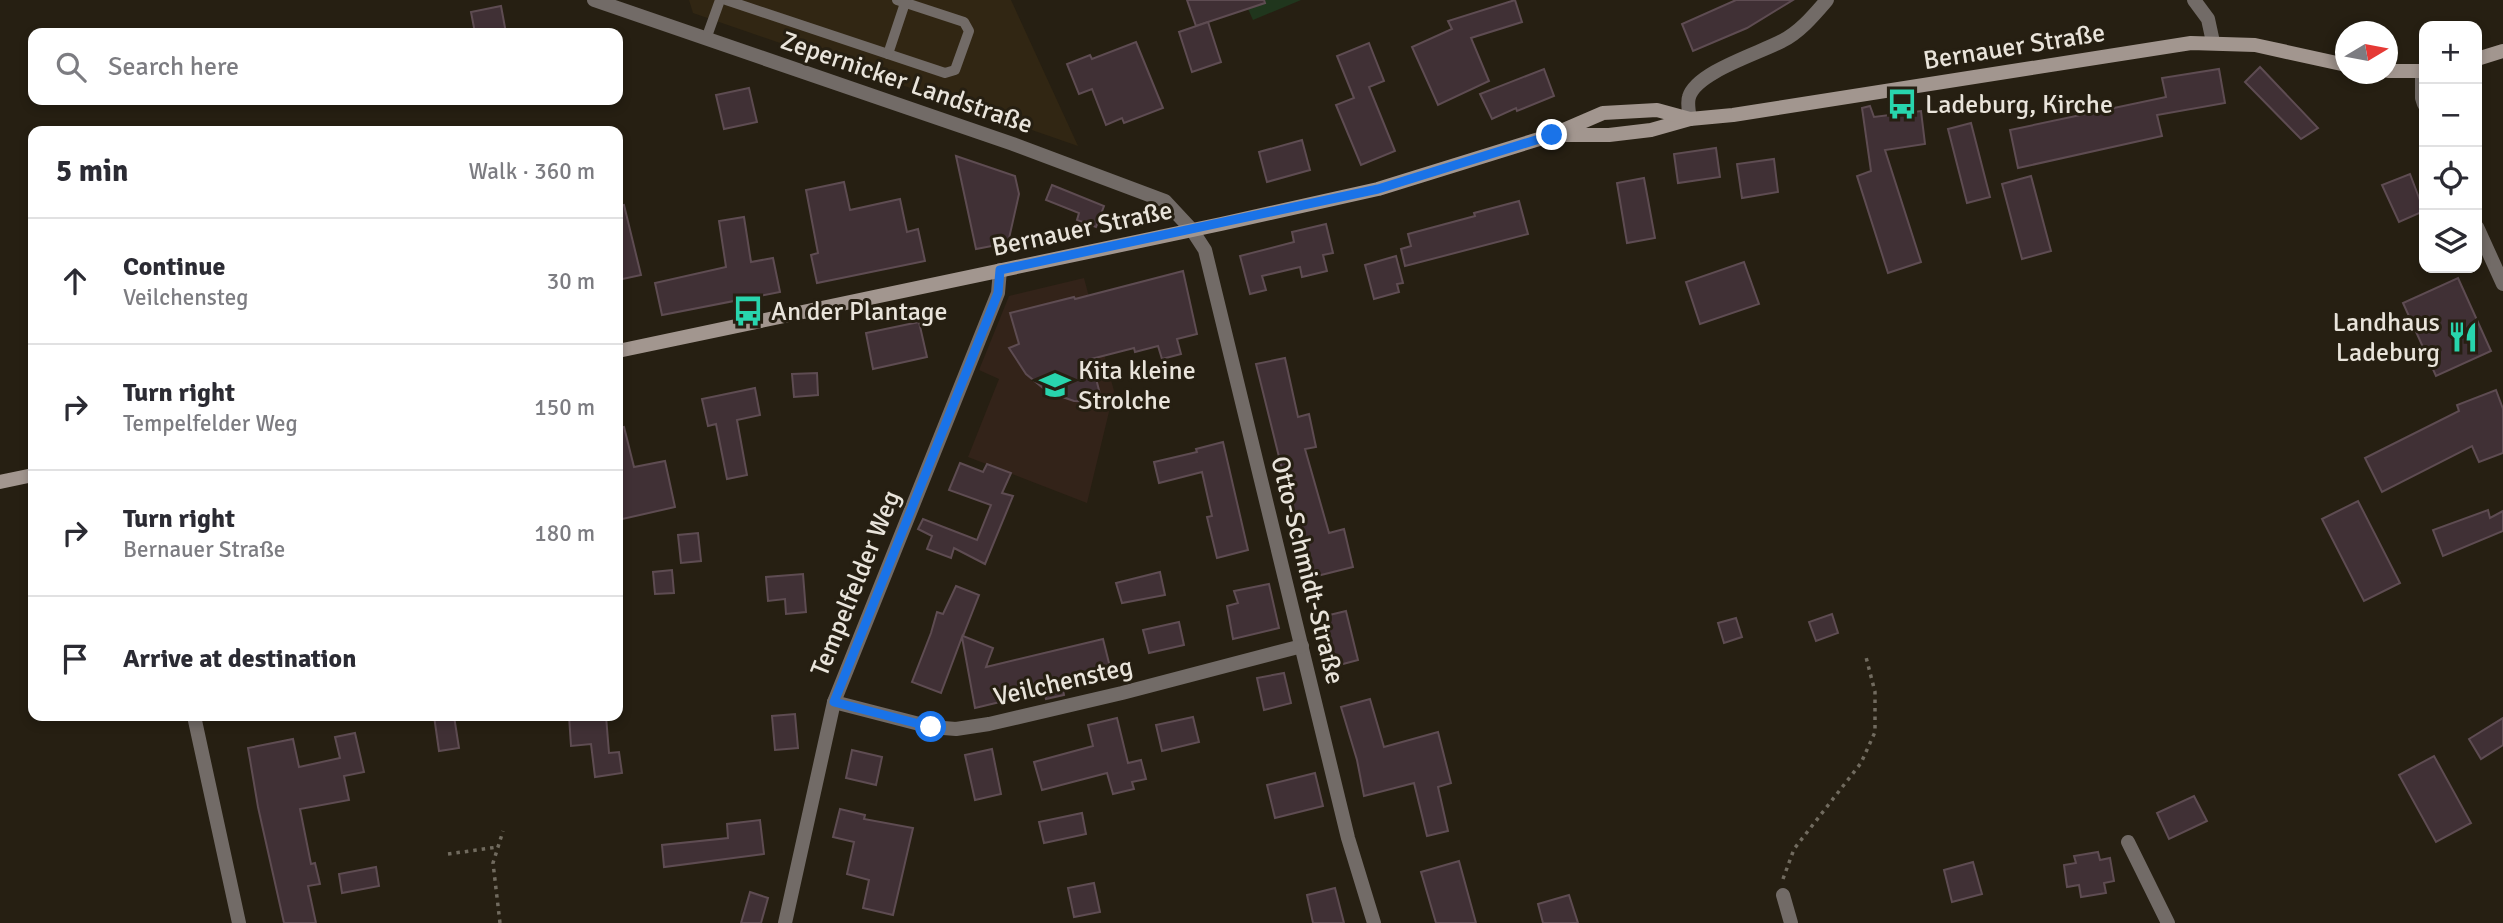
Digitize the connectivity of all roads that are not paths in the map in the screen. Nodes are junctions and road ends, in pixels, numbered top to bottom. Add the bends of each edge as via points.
1 (594, 0) edge
2 (720, 0) edge
3 (726, 0) edge
4 (1826, 0) edge
5 (2194, 0) edge
6 (903, 1) edge
7 (706, 39) junction
8 (2213, 42) junction
9 (2503, 51) edge
10 (888, 54) junction
11 (2482, 57) edge
12 (2335, 62) edge
13 (2398, 71) edge
14 (2419, 72) edge
15 (1690, 119) junction
16 (1552, 135) junction
17 (1192, 230) junction
18 (2482, 238) edge
19 (1000, 270) junction
20 (2503, 284) edge
21 (623, 350) edge
22 (28, 476) edge
23 (0, 482) edge
24 (1302, 646) junction
25 (834, 702) junction
26 (195, 721) edge
27 (2128, 842) dead end
28 (1783, 895) road end
29 (239, 923) edge
30 (785, 923) edge
31 (1374, 923) edge
32 (1791, 923) edge
33 (2168, 923) edge

1 - 7 street, Zepernicker Landstraße
2 - 7 lane
3 - 10 lane
4 - 15 street via 1784,40 1718,70 1696,86 1688,97
5 - 8 street via 2208,19
6 - 10 lane
6 - 10 lane via 964,22 969,32 956,70 945,73
7 - 17 street, Zepernicker Landstraße via 1165,201
8 - 12 main road, Bernauer Straße via 2255,44
8 - 15 main road, Bernauer Straße
9 - 11 main road
13 - 14 main road
15 - 16 main road, Bernauer Straße via 1609,135
15 - 16 main road, Bernauer Straße via 1657,110 1614,111
16 - 17 main road, Bernauer Straße via 1378,189
17 - 19 main road, Bernauer Straße
17 - 24 street, Otto-Schmidt-Straße via 1205,250
18 - 20 street
19 - 21 main road, Bernauer Straße
19 - 25 street, Tempelfelder Weg via 998,293
22 - 23 main road
24 - 25 street, Veilchensteg via 1122,693 956,729
24 - 31 street, Otto-Schmidt-Straße via 1348,838
25 - 30 street, Tempelfelder Weg
26 - 29 street
27 - 33 street
28 - 32 street

